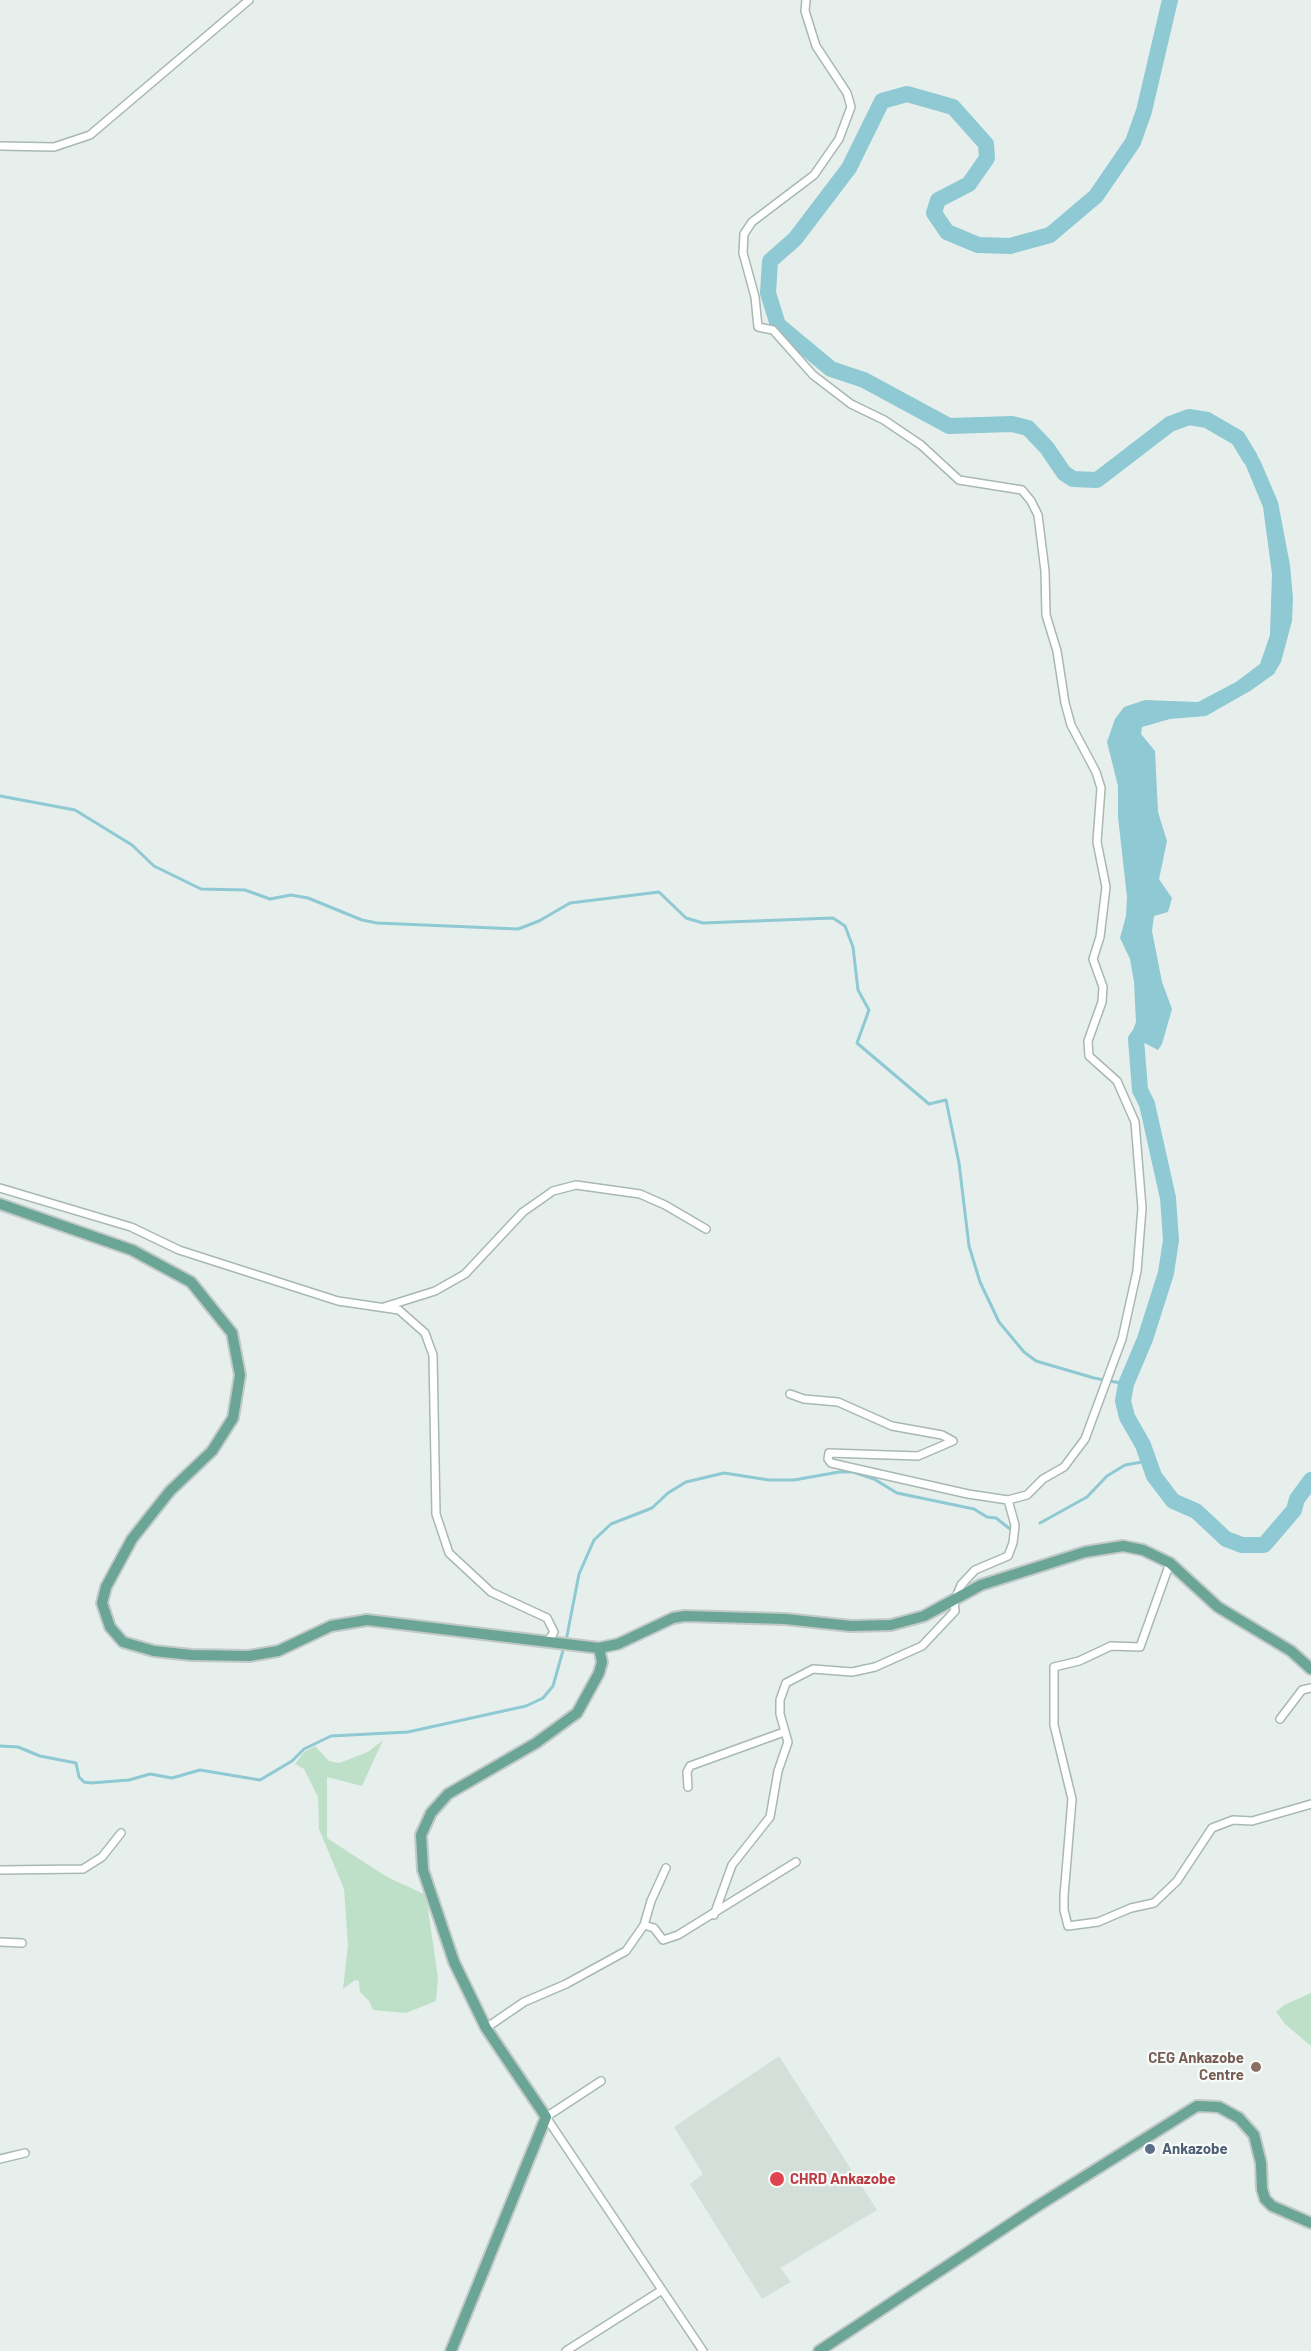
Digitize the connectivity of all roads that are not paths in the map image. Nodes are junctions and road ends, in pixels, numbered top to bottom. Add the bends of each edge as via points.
1 (249, 0) edge
2 (806, 0) edge
3 (0, 146) edge
4 (0, 1188) edge
5 (0, 1204) edge
6 (706, 1229) dead end
7 (381, 1307) junction
8 (790, 1394) dead end
9 (1008, 1500) junction
10 (1170, 1563) junction
11 (954, 1602) junction
12 (554, 1642) junction
13 (599, 1648) junction
14 (1311, 1669) edge
15 (1311, 1688) edge
16 (1280, 1719) dead end
17 (784, 1731) junction
18 (688, 1787) dead end
19 (1311, 1804) edge
20 (121, 1833) dead end
21 (796, 1862) dead end
22 (666, 1868) dead end
23 (0, 1870) edge
24 (714, 1914) junction
25 (644, 1925) junction
26 (0, 1942) edge
27 (22, 1943) dead end
28 (486, 2028) junction
29 (601, 2081) dead end
30 (546, 2117) junction
31 (25, 2153) dead end
32 (0, 2158) edge
33 (1311, 2223) edge
34 (662, 2290) junction
35 (451, 2351) edge
36 (566, 2351) edge
37 (703, 2351) edge
38 (819, 2351) edge

1 - 3 street via 90,135 54,147
2 - 9 street via 805,11 816,46 847,93 851,107 838,139 814,175 765,210 744,234 743,254 755,297 758,327 773,330 813,375 851,404 921,445 959,480 1022,490 1032,501 1038,515 1045,571 1046,615 1057,651 1065,703 1078,742 1101,788 1097,842 1106,887 1093,959 1103,987 1102,1002 1088,1041 1089,1056 1117,1081 1131,1108 1140,1160 1142,1208 1137,1271 1122,1339 1085,1439 1064,1467 1043,1479 1027,1495
4 - 7 street via 131,1227 179,1250 338,1301
5 - 12 main road via 132,1250 191,1282 232,1333 240,1375 232,1418 212,1451 170,1491 132,1539 106,1587 102,1603 110,1627 123,1642 154,1651 249,1656 278,1651 331,1626 367,1620
6 - 7 street via 640,1194 576,1185 553,1191 523,1212 465,1274 435,1290
7 - 12 street via 399,1310 425,1333 433,1355 436,1514 449,1553 491,1592 547,1617
8 - 9 street via 838,1402 892,1426 953,1441 918,1456 829,1453 831,1463
9 - 11 street via 1015,1525 1008,1556 975,1570 961,1585
10 - 11 main road via 1143,1550 1123,1546 1100,1550 981,1585
10 - 14 main road via 1218,1607 1291,1651
10 - 19 street via 1140,1647 1111,1646 1079,1661 1054,1667 1054,1725 1072,1799 1064,1896 1068,1926 1098,1922 1154,1903 1177,1881 1212,1828
11 - 13 main road via 891,1625 685,1616
11 - 17 street via 955,1611 922,1646 875,1667 852,1672 813,1669 786,1683 780,1700
12 - 13 main road
13 - 28 main road via 599,1673 577,1713 536,1743 448,1794 430,1813 421,1835 423,1870 449,1950
15 - 16 street via 1302,1690
17 - 18 street via 690,1766
17 - 24 street via 788,1742 770,1817 732,1865
20 - 23 street via 102,1857 83,1869
21 - 24 street
22 - 25 street
24 - 25 street via 663,1940 654,1929
25 - 28 street via 626,1951 524,2002
26 - 27 street
28 - 30 main road
29 - 30 street
30 - 34 street
30 - 35 main road
31 - 32 street
33 - 38 main road via 1265,2199 1262,2163 1254,2135 1239,2118 1219,2108 1197,2106
34 - 36 street
34 - 37 street

